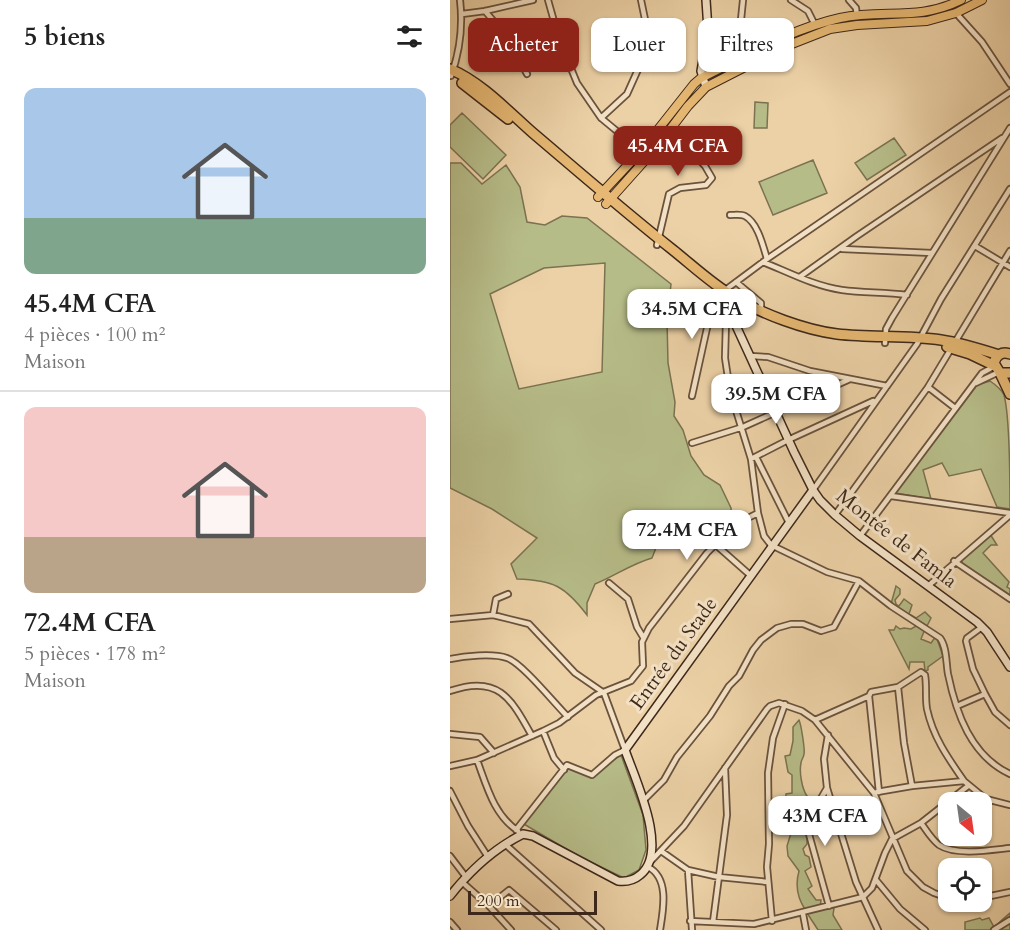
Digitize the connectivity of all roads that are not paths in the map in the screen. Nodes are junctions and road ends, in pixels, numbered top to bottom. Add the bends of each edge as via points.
1 (460, 0) edge
2 (533, 0) edge
3 (548, 0) edge
4 (641, 0) edge
5 (743, 0) edge
6 (791, 0) edge
7 (849, 0) edge
8 (961, 0) edge
9 (982, 0) edge
10 (706, 1) edge
11 (948, 6) junction
12 (485, 11) junction
13 (956, 13) junction
14 (462, 14) junction
15 (857, 15) junction
16 (741, 18) edge
17 (815, 25) junction
18 (794, 34) edge
19 (451, 72) edge
20 (713, 72) edge
21 (528, 74) dead end
22 (701, 78) junction
23 (1010, 84) edge
24 (706, 87) junction
25 (1010, 92) edge
26 (601, 118) junction
27 (1010, 128) edge
28 (671, 130) junction
29 (1004, 137) junction
30 (641, 151) junction
31 (1010, 189) edge
32 (604, 198) junction
33 (730, 215) dead end
34 (658, 242) junction
35 (975, 246) junction
36 (841, 249) junction
37 (1010, 251) edge
38 (932, 253) junction
39 (765, 260) junction
40 (1003, 263) junction
41 (1010, 267) edge
42 (801, 276) junction
43 (736, 282) junction
44 (907, 295) junction
45 (730, 298) junction
46 (761, 313) junction
47 (736, 319) junction
48 (885, 340) junction
49 (919, 341) junction
50 (954, 346) junction
51 (1006, 353) edge
52 (751, 356) junction
53 (997, 369) junction
54 (1010, 373) edge
55 (850, 379) junction
56 (887, 386) junction
57 (928, 387) junction
58 (1010, 394) edge
59 (692, 396) dead end
60 (876, 400) junction
61 (955, 408) junction
62 (776, 412) junction
63 (743, 428) junction
64 (788, 440) junction
65 (692, 443) dead end
66 (754, 458) junction
67 (813, 490) junction
68 (891, 496) junction
69 (758, 513) junction
70 (834, 514) junction
71 (1010, 514) edge
72 (789, 520) junction
73 (860, 536) junction
74 (716, 545) junction
75 (771, 545) junction
76 (954, 561) junction
77 (750, 575) junction
78 (859, 581) junction
79 (609, 584) dead end
80 (928, 586) junction
81 (508, 594) dead end
82 (1010, 599) edge
83 (493, 615) junction
84 (450, 619) edge
85 (982, 627) junction
86 (643, 638) junction
87 (450, 659) edge
88 (1010, 667) edge
89 (898, 687) junction
90 (450, 691) edge
91 (604, 693) junction
92 (985, 694) junction
93 (869, 696) junction
94 (785, 704) junction
95 (957, 706) junction
96 (568, 717) junction
97 (815, 720) junction
98 (1010, 725) edge
99 (543, 731) junction
100 (450, 734) edge
101 (828, 735) junction
102 (532, 736) junction
103 (625, 750) junction
104 (494, 753) junction
105 (477, 760) junction
106 (450, 766) edge
107 (725, 768) junction
108 (564, 770) junction
109 (1010, 774) edge
110 (964, 781) junction
111 (912, 786) junction
112 (968, 786) junction
113 (827, 788) junction
114 (450, 791) edge
115 (876, 793) junction
116 (644, 801) junction
117 (1010, 805) edge
118 (921, 823) junction
119 (520, 832) junction
120 (892, 839) junction
121 (506, 845) junction
122 (1010, 848) edge
123 (661, 851) junction
124 (450, 856) edge
125 (489, 857) junction
126 (649, 865) junction
127 (688, 870) junction
128 (719, 877) junction
129 (464, 879) junction
130 (876, 880) junction
131 (768, 882) junction
132 (1010, 892) edge
133 (938, 894) edge
134 (450, 896) edge
135 (992, 896) edge
136 (863, 897) junction
137 (489, 906) junction
138 (829, 906) junction
139 (802, 914) junction
140 (1010, 920) edge
141 (690, 921) junction
142 (772, 921) junction
143 (450, 922) edge
144 (713, 922) junction
145 (755, 927) edge
146 (458, 930) edge
147 (511, 930) edge
148 (556, 930) edge
149 (600, 930) edge
150 (660, 930) edge
151 (692, 930) edge
152 (806, 930) edge
153 (878, 930) edge
154 (925, 930) edge
155 (994, 930) edge

1 - 14 street
2 - 12 street
3 - 26 street via 574,78
4 - 26 street via 647,29 645,53 627,94
5 - 16 street
6 - 17 street via 811,14
7 - 15 street
8 - 11 main road
9 - 13 main road
10 - 22 street via 708,30
11 - 13 street
11 - 15 main road via 913,14
12 - 14 street
12 - 21 street via 507,37
13 - 23 street via 982,42
13 - 24 main road via 927,21 830,29 784,47
14 - 19 street via 461,39
15 - 17 main road
17 - 18 main road
19 - 32 highway
20 - 22 main road
22 - 24 street
22 - 30 main road
24 - 28 main road
25 - 39 street
26 - 30 street
27 - 29 street
28 - 32 main road
28 - 34 street via 712,178 706,185 670,192
29 - 36 street
29 - 38 street
30 - 32 main road
31 - 35 street
32 - 34 highway
33 - 39 street via 745,216 749,221 759,236
34 - 45 highway
35 - 40 street
35 - 49 street
36 - 38 street
36 - 42 street
37 - 40 street
38 - 44 street
39 - 42 street
39 - 43 street
40 - 41 street
40 - 50 street
42 - 44 street via 841,290
43 - 45 street
43 - 46 street via 761,303
44 - 48 street via 888,325
45 - 46 highway
45 - 47 street, Montée de Famla
45 - 59 street via 713,310
46 - 48 highway via 823,337 853,342
47 - 52 street, Montée de Famla
47 - 63 street via 726,321 725,358 730,390
48 - 49 highway
49 - 50 highway
49 - 56 street
50 - 51 highway
50 - 53 highway
50 - 57 street
51 - 53 highway via 995,361
52 - 55 street
52 - 62 street, Montée de Famla
53 - 54 highway
53 - 58 highway
53 - 61 street via 982,373
55 - 56 street
55 - 62 street
56 - 60 street
57 - 61 street
57 - 70 street
60 - 64 street
60 - 67 street
61 - 68 street
62 - 63 street
62 - 64 street, Montée de Famla
63 - 65 street
63 - 66 street
64 - 66 street
64 - 67 street, Montée de Famla
66 - 69 street
66 - 72 street
67 - 70 street, Montée de Famla
67 - 72 street, Entrée du Stade
68 - 71 street
68 - 73 street
69 - 74 street via 736,524
69 - 75 street via 764,538
70 - 73 street, Montée de Famla
71 - 76 street
72 - 75 street, Entrée du Stade
73 - 80 street, Montée de Famla
74 - 77 street
74 - 86 street
75 - 77 street, Entrée du Stade
75 - 78 street via 827,572
76 - 80 street
76 - 82 street
77 - 103 street, Entrée du Stade
78 - 95 street via 940,638
78 - 116 street via 834,627 821,631 791,624 771,631 756,644 739,676 676,757 664,780
79 - 86 street via 628,599
80 - 85 street, Montée de Famla
81 - 83 street via 496,598
83 - 84 street
83 - 91 street via 529,624 575,673
85 - 88 street, Montée de Famla
85 - 92 street via 966,641
86 - 91 street via 644,661 640,671 631,681
87 - 96 street via 506,658 519,665
89 - 93 street
89 - 110 street via 921,672 925,675 933,728 942,750
89 - 111 street
90 - 102 street via 478,685 495,688 514,706
91 - 96 street
91 - 103 street
92 - 95 street
92 - 98 street via 995,712
93 - 97 street
93 - 115 street
94 - 97 street
94 - 107 street via 770,706
94 - 131 street via 772,738 768,773
95 - 109 street via 963,727 976,746
96 - 99 street
97 - 101 street
99 - 102 street
99 - 108 street
100 - 104 street via 480,737
101 - 113 street via 824,759
101 - 115 street
102 - 104 street
103 - 108 street via 594,775 569,765
103 - 116 street
104 - 105 street
105 - 106 street
105 - 119 street via 500,813
107 - 123 street
107 - 128 street via 727,815
108 - 119 street
110 - 111 street
110 - 112 street
111 - 115 street
112 - 117 street via 986,799
112 - 118 street
113 - 136 street
113 - 138 street via 807,827
114 - 125 street
115 - 120 street
116 - 126 street via 651,831
118 - 120 street
118 - 122 street via 939,845 947,848
119 - 121 street
119 - 126 street via 618,881 633,880
120 - 130 street
120 - 133 street via 907,871
121 - 125 street
121 - 149 street
123 - 126 street
123 - 127 street
124 - 129 street
125 - 129 street
126 - 150 street via 656,873 664,900
127 - 128 street
127 - 141 street
128 - 131 street
128 - 144 street
129 - 134 street
129 - 137 street
130 - 136 street
130 - 154 street via 900,909
131 - 142 street
132 - 135 street
136 - 138 street
136 - 153 street
137 - 147 street
137 - 148 street via 509,890
138 - 139 street
139 - 142 street
139 - 152 street
140 - 155 street
141 - 144 street
141 - 151 street
142 - 145 street
143 - 146 street
144 - 145 street

